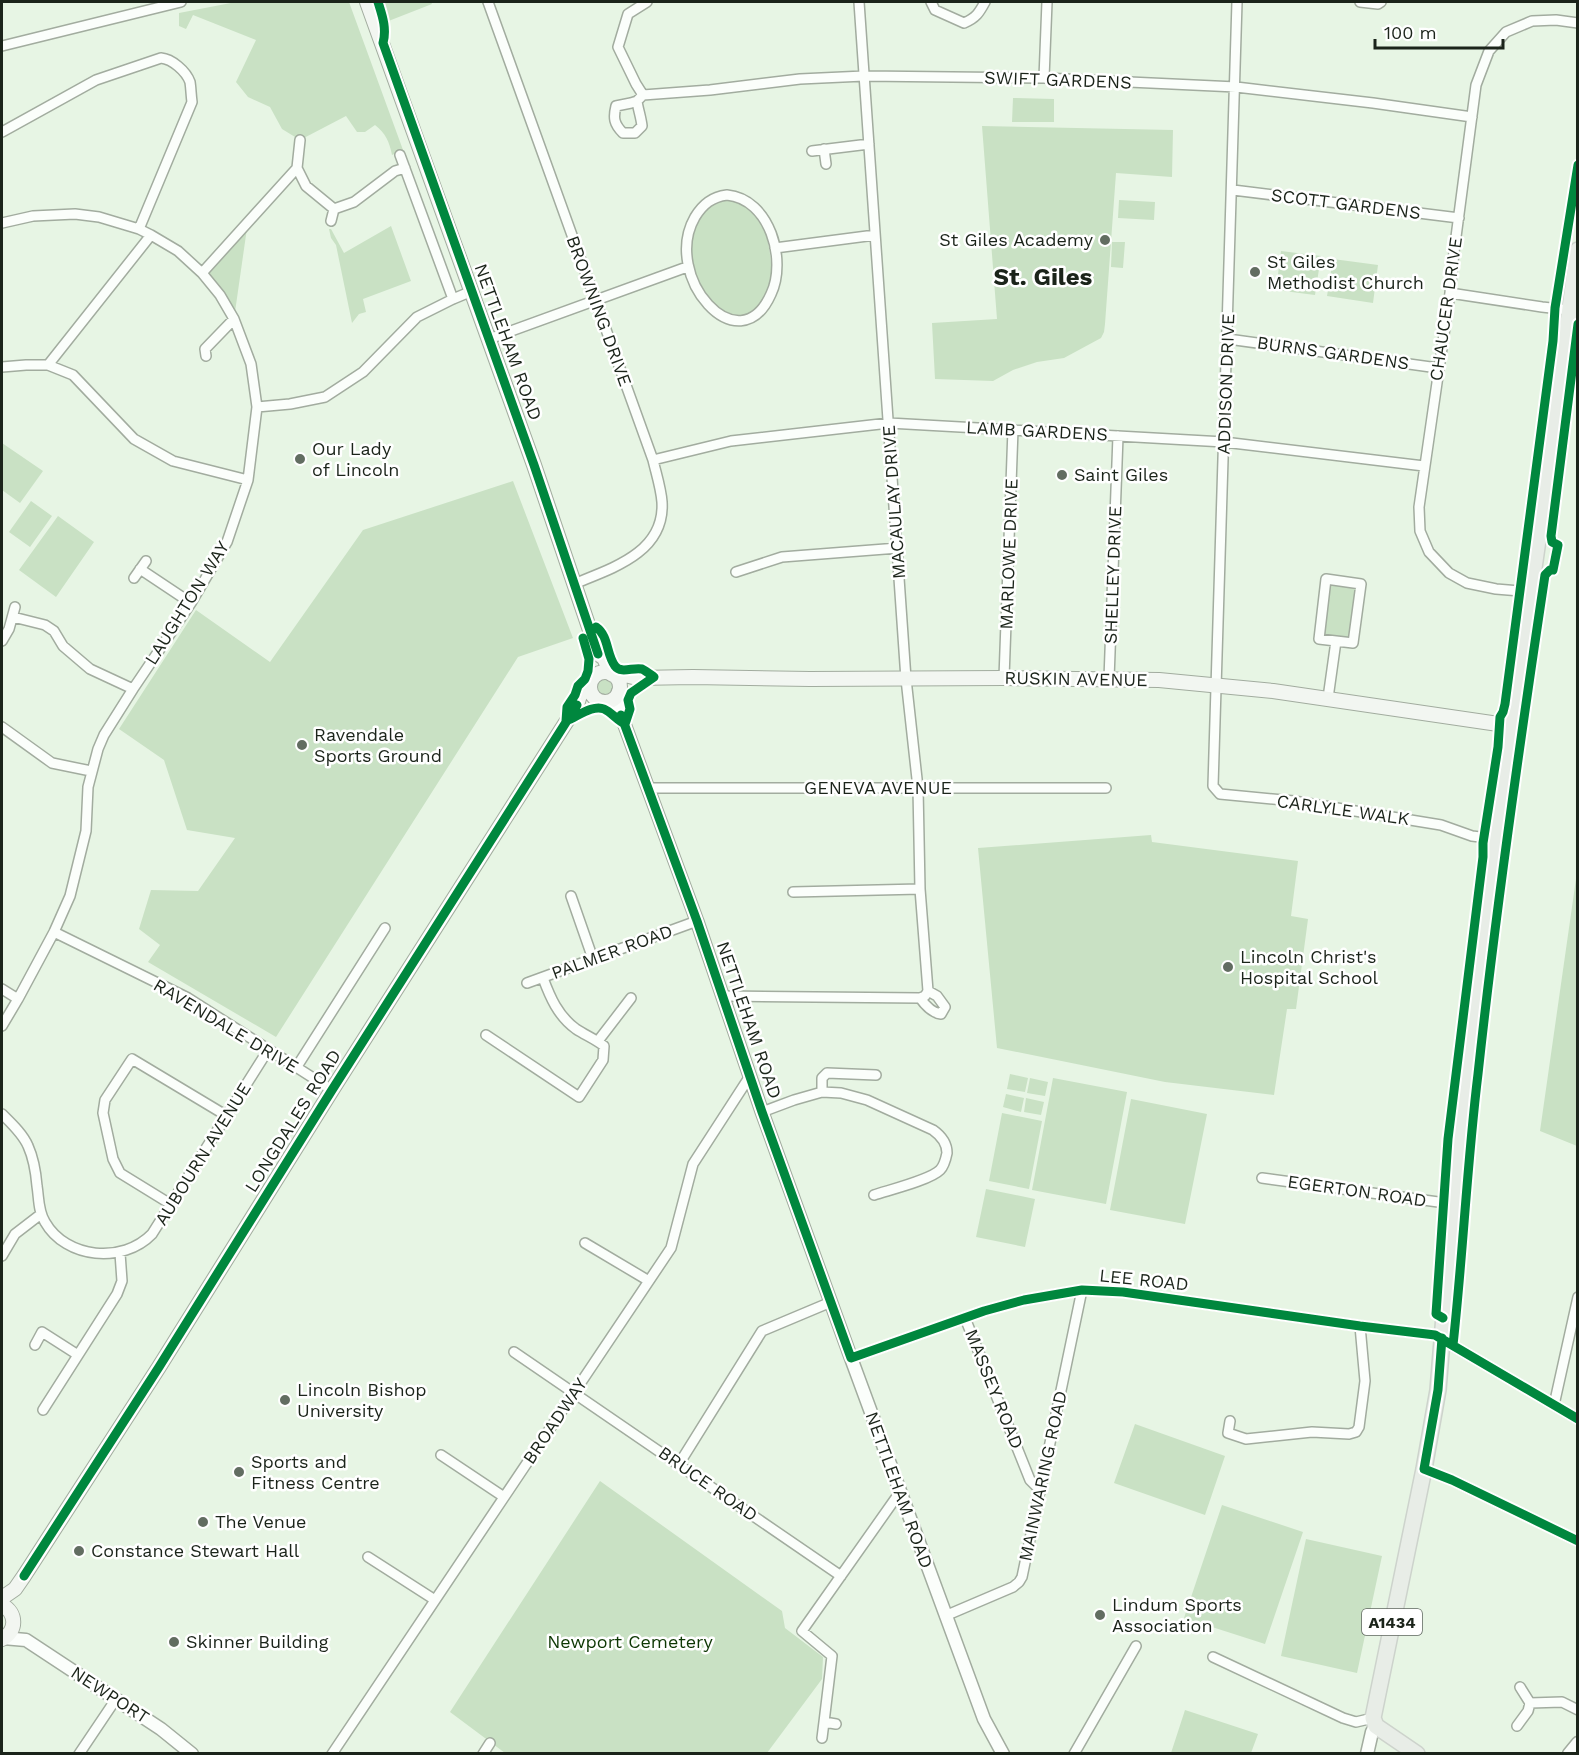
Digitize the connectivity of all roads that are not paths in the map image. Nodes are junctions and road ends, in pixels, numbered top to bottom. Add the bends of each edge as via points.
1 (181, 2) edge
2 (367, 2) edge
3 (488, 2) edge
4 (647, 2) edge
5 (859, 2) edge
6 (931, 2) edge
7 (985, 2) edge
8 (1047, 2) edge
9 (1237, 2) edge
10 (1360, 2) edge
11 (1381, 2) edge
12 (161, 4) edge
13 (1578, 23) edge
14 (2, 46) edge
15 (864, 76) junction
16 (1044, 78) junction
17 (1236, 87) junction
18 (1472, 117) junction
19 (2, 132) edge
20 (300, 140) dead end
21 (868, 144) junction
22 (824, 149) junction
23 (812, 151) dead end
24 (400, 155) dead end
25 (826, 164) dead end
26 (297, 168) junction
27 (405, 168) junction
28 (1233, 190) junction
29 (334, 210) junction
30 (1459, 218) junction
31 (331, 221) dead end
32 (2, 223) edge
33 (139, 229) junction
34 (151, 235) junction
35 (875, 236) junction
36 (775, 248) junction
37 (1578, 250) edge
38 (687, 267) junction
39 (202, 273) junction
40 (472, 291) junction
41 (1450, 293) junction
42 (453, 299) junction
43 (595, 301) junction
44 (1569, 310) junction
45 (234, 319) junction
46 (489, 339) junction
47 (1228, 339) junction
48 (203, 351) dead end
49 (48, 365) junction
50 (2, 367) edge
51 (1438, 368) junction
52 (257, 407) junction
53 (889, 423) junction
54 (1013, 429) junction
55 (1118, 436) junction
56 (1224, 442) junction
57 (653, 460) junction
58 (1424, 466) junction
59 (248, 480) junction
60 (898, 548) junction
61 (736, 572) dead end
62 (134, 578) dead end
63 (576, 584) junction
64 (1531, 592) junction
65 (191, 603) junction
66 (2, 641) edge
67 (1336, 641) junction
68 (598, 654) junction
69 (612, 674) junction
70 (637, 678) junction
71 (1004, 678) junction
72 (906, 679) junction
73 (1109, 679) junction
74 (592, 682) junction
75 (1215, 686) junction
76 (133, 689) junction
77 (618, 691) junction
78 (1328, 698) junction
79 (601, 701) junction
80 (577, 705) junction
81 (621, 715) junction
82 (1512, 726) junction
83 (2, 727) edge
84 (1213, 766) joint
85 (91, 771) junction
86 (649, 788) junction
87 (918, 788) junction
88 (1106, 788) dead end
89 (1496, 838) junction
90 (920, 889) junction
91 (793, 892) dead end
92 (571, 896) dead end
93 (697, 921) junction
94 (385, 928) dead end
95 (54, 932) junction
96 (593, 959) junction
97 (543, 978) junction
98 (527, 984) dead end
99 (2, 990) edge
100 (928, 991) junction
101 (723, 996) junction
102 (631, 998) dead end
103 (920, 998) junction
104 (18, 999) junction
105 (2, 1026) edge
106 (486, 1035) dead end
107 (598, 1041) junction
108 (268, 1050) junction
109 (296, 1068) junction
110 (876, 1075) dead end
111 (750, 1076) junction
112 (332, 1090) junction
113 (822, 1092) junction
114 (762, 1112) junction
115 (2, 1114) edge
116 (227, 1116) junction
117 (1262, 1178) dead end
118 (874, 1195) dead end
119 (1453, 1204) junction
120 (172, 1205) junction
121 (41, 1214) junction
122 (585, 1243) dead end
123 (120, 1253) junction
124 (2, 1256) edge
125 (649, 1281) junction
126 (1082, 1290) junction
127 (1578, 1297) edge
128 (831, 1302) junction
129 (965, 1318) junction
130 (1360, 1326) junction
131 (1442, 1338) junction
132 (35, 1345) dead end
133 (514, 1352) dead end
134 (78, 1355) junction
135 (851, 1358) junction
136 (575, 1392) junction
137 (1554, 1405) junction
138 (43, 1410) dead end
139 (1578, 1419) edge
140 (1230, 1421) dead end
141 (441, 1455) dead end
142 (679, 1464) junction
143 (1424, 1469) junction
144 (1041, 1491) junction
145 (900, 1492) junction
146 (504, 1497) junction
147 (1578, 1541) edge
148 (368, 1557) dead end
149 (841, 1576) junction
150 (15, 1589) junction
151 (2, 1598) edge
152 (435, 1600) junction
153 (8, 1613) edge
154 (945, 1616) junction
155 (2, 1638) edge
156 (26, 1641) junction
157 (1136, 1646) dead end
158 (1213, 1657) dead end
159 (1520, 1687) dead end
160 (116, 1700) junction
161 (1530, 1703) junction
162 (1578, 1710) edge
163 (824, 1722) junction
164 (1375, 1722) junction
165 (836, 1724) dead end
166 (1517, 1726) dead end
167 (822, 1738) dead end
168 (490, 1743) dead end
169 (1578, 1743) edge
170 (79, 1754) edge
171 (192, 1754) edge
172 (332, 1754) edge
173 (483, 1754) edge
174 (1003, 1754) edge
175 (1074, 1754) edge
176 (1367, 1754) edge
177 (1417, 1754) edge
178 (1569, 1754) edge

1 - 12 street
2 - 40 main road, NETTLEHAM ROAD
3 - 43 street, BROWNING DRIVE
4 - 15 street, SWIFT GARDENS via 628,14 618,47 640,98 800,79
5 - 15 street, MACAULAY DRIVE
6 - 7 street via 935,10 964,23 979,14
8 - 16 street
9 - 17 street, ADDISON DRIVE
10 - 11 street
12 - 14 street
13 - 18 street, CHAUCER DRIVE via 1532,21 1506,32 1489,51 1476,85
15 - 16 street, SWIFT GARDENS
15 - 21 street, MACAULAY DRIVE
16 - 17 street, SWIFT GARDENS
17 - 18 street, SWIFT GARDENS
17 - 28 street, ADDISON DRIVE
18 - 30 street, CHAUCER DRIVE
19 - 33 street via 96,80 160,58 180,68 189,80 192,102
20 - 26 street
21 - 22 street
21 - 35 street, MACAULAY DRIVE
22 - 23 street
22 - 25 street
24 - 27 street
26 - 29 street via 306,186
26 - 39 street
27 - 29 street via 395,171 354,202
27 - 42 street
28 - 30 street, SCOTT GARDENS
28 - 47 street, ADDISON DRIVE
29 - 31 street
30 - 41 street, CHAUCER DRIVE
32 - 33 street, LAUGHTON WAY via 33,216 75,214
33 - 34 street, LAUGHTON WAY
34 - 39 street, LAUGHTON WAY
34 - 49 street
35 - 36 street
35 - 53 street, MACAULAY DRIVE
36 - 38 street via 764,219 747,201 738,196 719,196 700,209 691,223
36 - 38 street via 777,276 771,295 758,313 747,320 732,321 721,316 700,294
37 - 44 main road, A1434
38 - 43 street
39 - 45 street, LAUGHTON WAY
40 - 42 street
40 - 46 main road, NETTLEHAM ROAD
41 - 44 street
41 - 51 street, CHAUCER DRIVE
42 - 52 street via 417,317 363,372 325,397
43 - 46 street
43 - 57 street, BROWNING DRIVE
44 - 64 main road, A1434
45 - 48 street
45 - 52 street, LAUGHTON WAY via 251,364
46 - 63 main road, NETTLEHAM ROAD
47 - 51 street, BURNS GARDENS
47 - 56 street, ADDISON DRIVE
49 - 50 street
49 - 59 street via 73,375 134,439 173,460
51 - 58 street, CHAUCER DRIVE
52 - 59 street, LAUGHTON WAY
53 - 54 street, LAMB GARDENS
53 - 57 street, LAMB GARDENS via 731,441
53 - 60 street, MACAULAY DRIVE
54 - 55 street, LAMB GARDENS
54 - 71 street, MARLOWE DRIVE
55 - 56 street, LAMB GARDENS
55 - 73 street, SHELLEY DRIVE
56 - 58 street, LAMB GARDENS
56 - 75 street, ADDISON DRIVE
57 - 63 street, BROWNING DRIVE via 662,502 652,537 627,562
58 - 64 street, CHAUCER DRIVE via 1420,531 1429,552 1449,573 1467,583
59 - 65 street, LAUGHTON WAY via 227,542
60 - 61 street via 782,557
60 - 72 street, MACAULAY DRIVE
62 - 65 street via 143,565
63 - 68 main road, NETTLEHAM ROAD
64 - 82 main road, A1434
65 - 76 street, LAUGHTON WAY
66 - 76 street via 14,612 54,631 63,646 90,669
67 - 67 street via 1319,639 1326,579 1361,584 1353,643
67 - 78 street
68 - 69 main road, NETTLEHAM ROAD
68 - 74 main road, NETTLEHAM ROAD
69 - 70 main road, RUSKIN AVENUE
69 - 74 main road via 602,672
69 - 77 main road via 619,683
70 - 72 main road, RUSKIN AVENUE
70 - 77 main road
71 - 72 main road, RUSKIN AVENUE
71 - 73 main road, RUSKIN AVENUE
72 - 87 street, MACAULAY DRIVE
73 - 75 main road, RUSKIN AVENUE
74 - 79 main road via 592,694
74 - 80 main road, LONGDALES ROAD
75 - 78 main road, RUSKIN AVENUE
75 - 84 street, ADDISON DRIVE
76 - 85 street, LAUGHTON WAY via 104,735
77 - 79 main road via 612,699
77 - 81 street, NETTLEHAM ROAD
78 - 82 main road, RUSKIN AVENUE
79 - 80 main road
79 - 81 street
80 - 112 main road, LONGDALES ROAD
81 - 86 street, NETTLEHAM ROAD
82 - 89 main road, A1434
83 - 85 street via 52,763
84 - 89 street, CARLYLE WALK via 1213,786 1220,794 1294,801
85 - 95 street, LAUGHTON WAY via 86,831 78,867
86 - 87 street, GENEVA AVENUE
86 - 93 street, NETTLEHAM ROAD
87 - 88 street, GENEVA AVENUE
87 - 90 street, MACAULAY DRIVE
89 - 119 main road, A1434
90 - 91 street
90 - 100 street, MACAULAY DRIVE
92 - 96 street
93 - 96 street, PALMER ROAD
93 - 101 street, NETTLEHAM ROAD
94 - 109 street
95 - 104 street, LAUGHTON WAY
95 - 108 street, RAVENDALE DRIVE via 188,998
96 - 97 street, PALMER ROAD
97 - 98 street, PALMER ROAD
97 - 107 street via 561,1015
99 - 104 street
100 - 103 street
100 - 103 street via 944,1002 941,1014
101 - 103 street
101 - 111 street, NETTLEHAM ROAD
102 - 107 street
104 - 105 street, LAUGHTON WAY
106 - 107 street via 579,1097 603,1060 604,1046
108 - 109 street, RAVENDALE DRIVE
108 - 116 street, AUBOURN AVENUE
109 - 112 street, RAVENDALE DRIVE
110 - 113 street via 827,1073 822,1078
111 - 114 street, NETTLEHAM ROAD
111 - 125 street, BROADWAY via 693,1164 671,1248
112 - 150 main road, LONGDALES ROAD
113 - 114 street
113 - 118 street via 867,1100 933,1130 944,1141 946,1159 933,1175 882,1187
114 - 128 street, NETTLEHAM ROAD
115 - 121 street via 28,1146
116 - 120 street, AUBOURN AVENUE
116 - 120 street via 132,1059 105,1100 103,1113 117,1170
117 - 119 street, EGERTON ROAD
119 - 131 main road, A1434
120 - 123 street, AUBOURN AVENUE via 150,1237
121 - 123 street via 53,1233 74,1247 100,1254
121 - 124 street via 15,1234
122 - 125 street
123 - 134 street via 122,1281 117,1294
125 - 136 street, BROADWAY
126 - 129 street, LEE ROAD via 1024,1300
126 - 130 street, LEE ROAD via 1143,1294
126 - 144 street, MAINWARING ROAD
127 - 137 street
128 - 135 street, NETTLEHAM ROAD
128 - 142 street via 762,1331
129 - 135 street, LEE ROAD
129 - 144 street, MASSEY ROAD via 1030,1480
130 - 131 street, LEE ROAD
130 - 140 street via 1365,1381 1356,1432 1246,1439 1228,1433
131 - 137 street, LEE ROAD
131 - 143 main road, A1434 via 1438,1390
132 - 134 street via 42,1332
133 - 136 street, BRUCE ROAD
134 - 138 street
135 - 145 street, NETTLEHAM ROAD
136 - 142 street, BRUCE ROAD
136 - 146 street, BROADWAY
137 - 139 street, LEE ROAD
141 - 146 street
142 - 149 street, BRUCE ROAD
143 - 147 street
143 - 164 main road, A1434
144 - 154 street, MAINWARING ROAD via 1019,1582
145 - 149 street
145 - 154 street, NETTLEHAM ROAD
146 - 152 street, BROADWAY
148 - 152 street
149 - 163 street via 802,1631 832,1656
150 - 151 main road, LONGDALES ROAD
150 - 153 main road, LONGDALES ROAD
152 - 172 street, BROADWAY
153 - 155 main road via 9,1633
153 - 156 street, NEWPORT
154 - 174 street, NETTLEHAM ROAD via 984,1719
155 - 156 street, NEWPORT
156 - 160 street, NEWPORT
157 - 175 street
158 - 164 street via 1343,1718
159 - 161 street
160 - 170 street
160 - 171 street, NEWPORT
161 - 162 street via 1562,1702
161 - 166 street
163 - 165 street
163 - 167 street
164 - 176 street
164 - 177 main road
168 - 173 street
169 - 178 street

